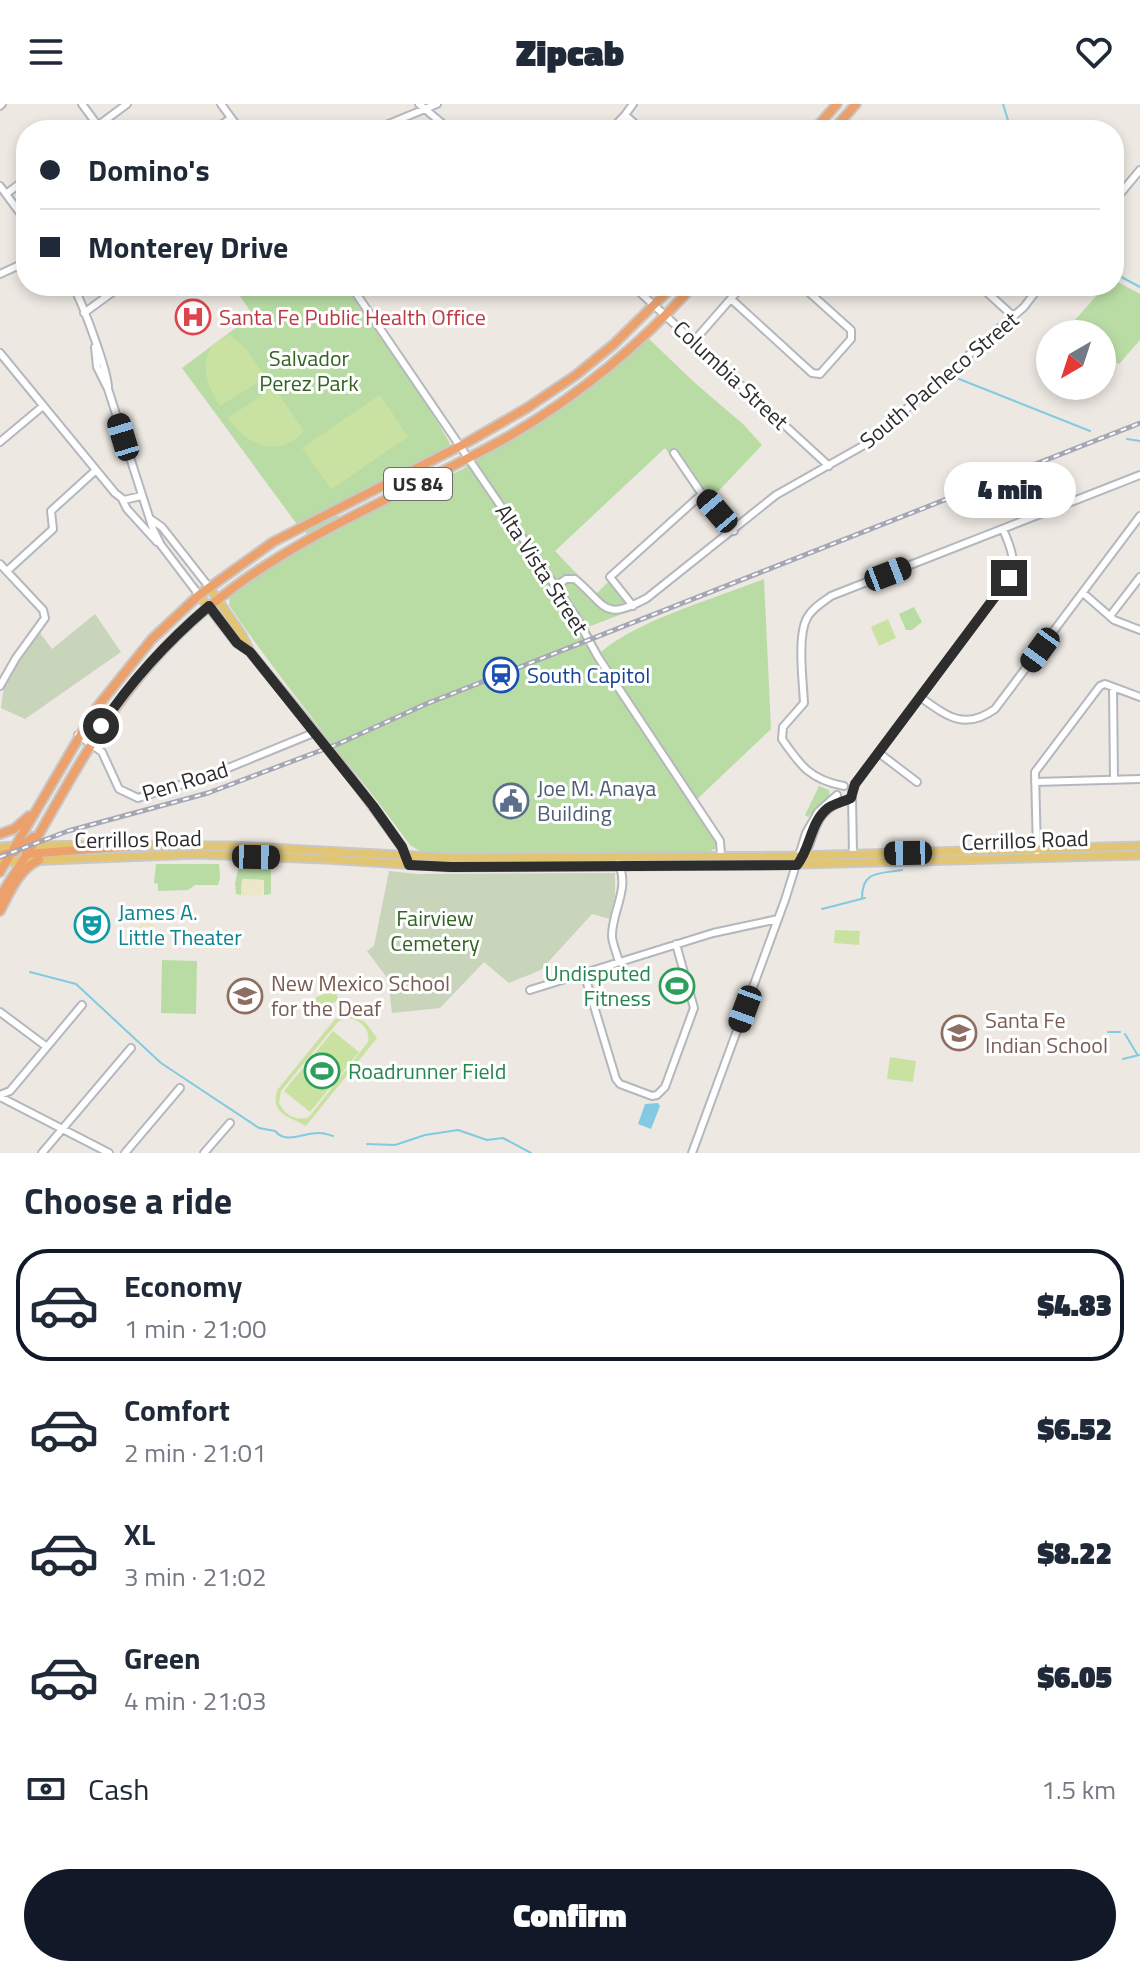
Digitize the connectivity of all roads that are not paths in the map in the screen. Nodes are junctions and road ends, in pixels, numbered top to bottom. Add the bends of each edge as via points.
1 (127, 104) edge
2 (221, 104) edge
3 (437, 104) edge
4 (633, 104) edge
5 (837, 104) edge
6 (856, 104) edge
7 (422, 106) edge
8 (625, 115) junction
9 (231, 118) joint
10 (108, 120) edge
11 (228, 120) edge
12 (394, 120) edge
13 (438, 120) edge
14 (620, 120) edge
15 (631, 120) edge
16 (823, 120) edge
17 (842, 120) edge
18 (1140, 170) edge
19 (0, 186) edge
20 (16, 186) edge
21 (1124, 189) edge
22 (6, 194) junction
23 (16, 208) edge
24 (77, 296) edge
25 (107, 296) edge
26 (358, 296) edge
27 (644, 296) edge
28 (663, 296) edge
29 (684, 296) edge
30 (734, 296) edge
31 (813, 296) edge
32 (991, 296) edge
33 (1034, 296) edge
34 (731, 299) junction
35 (654, 305) junction
36 (84, 313) junction
37 (666, 315) junction
38 (1014, 317) junction
39 (694, 341) junction
40 (0, 353) edge
41 (43, 406) junction
42 (0, 442) edge
43 (461, 446) junction
44 (674, 453) dead end
45 (468, 458) junction
46 (829, 466) junction
47 (96, 470) junction
48 (1140, 475) edge
49 (702, 494) junction
50 (141, 496) junction
51 (122, 499) junction
52 (1140, 516) edge
53 (151, 520) junction
54 (1003, 529) junction
55 (734, 531) junction
56 (161, 545) junction
57 (0, 564) edge
58 (7, 571) junction
59 (1140, 577) edge
60 (556, 586) junction
61 (209, 587) junction
62 (1083, 593) junction
63 (199, 595) junction
64 (218, 599) junction
65 (209, 606) junction
66 (633, 606) junction
67 (1110, 616) junction
68 (1140, 630) edge
69 (250, 652) junction
70 (0, 686) edge
71 (1113, 687) junction
72 (920, 697) junction
73 (1140, 697) edge
74 (316, 732) junction
75 (78, 735) junction
76 (90, 743) junction
77 (879, 753) junction
78 (1114, 779) junction
79 (1140, 779) edge
80 (917, 782) dead end
81 (1035, 782) junction
82 (846, 793) junction
83 (43, 796) junction
84 (0, 834) edge
85 (132, 846) joint
86 (1140, 846) edge
87 (0, 847) edge
88 (307, 854) junction
89 (853, 854) junction
90 (1037, 854) junction
91 (15, 855) edge
92 (406, 855) junction
93 (1140, 855) edge
94 (721, 856) junction
95 (613, 857) junction
96 (800, 858) junction
97 (39, 860) junction
98 (409, 865) junction
99 (621, 866) junction
100 (0, 874) edge
101 (0, 897) edge
102 (0, 911) edge
103 (778, 919) junction
104 (676, 944) junction
105 (619, 962) junction
106 (584, 973) junction
107 (530, 990) dead end
108 (82, 1005) dead end
109 (0, 1012) edge
110 (47, 1047) junction
111 (131, 1048) dead end
112 (180, 1088) dead end
113 (0, 1096) edge
114 (230, 1123) dead end
115 (62, 1130) junction
116 (42, 1153) edge
117 (109, 1153) edge
118 (125, 1153) edge
119 (204, 1153) edge
120 (692, 1153) edge

1 - 10 street
2 - 9 street
3 - 7 street
4 - 8 street
5 - 16 highway
6 - 17 highway
7 - 12 street
7 - 13 street
8 - 14 street
8 - 15 street
9 - 11 street
18 - 21 street
19 - 22 street
20 - 22 street
22 - 23 street
24 - 36 street
25 - 36 street
26 - 43 street, Alta Vista Street
27 - 35 street, Columbia Street
28 - 35 highway, US 84
29 - 37 highway, US 84
30 - 34 street
31 - 34 street via 851,330 851,339 820,374 812,373
32 - 38 street
33 - 38 street, South Pacheco Street
34 - 39 street
35 - 37 street, Columbia Street
35 - 43 highway, US 84 via 576,375
36 - 50 street
37 - 39 street, Columbia Street
37 - 45 highway, US 84 via 582,389
38 - 46 street, South Pacheco Street via 866,444
39 - 46 street, Columbia Street
40 - 41 street
41 - 42 street
41 - 47 street
43 - 45 street, Alta Vista Street
43 - 61 highway, US 84 via 273,542
44 - 49 street
45 - 60 street, Alta Vista Street
45 - 64 highway, US 84 via 300,545
46 - 55 street, South Pacheco Street via 776,495
47 - 51 street
47 - 58 street via 57,503 51,511 53,529
48 - 54 street
49 - 55 street
49 - 66 street via 610,577
50 - 51 street
50 - 53 street
51 - 56 street
52 - 62 street
53 - 56 street
53 - 61 street
54 - 72 street via 1014,556 1009,578
54 - 82 street via 831,596 807,616 804,703 781,732 782,739 803,769
55 - 66 street, South Pacheco Street
56 - 63 street
57 - 58 street
58 - 70 street via 45,618
59 - 67 street
60 - 66 street via 573,578 609,610
60 - 94 street, Alta Vista Street via 720,841
61 - 63 highway, US 84
61 - 64 main road
62 - 67 street
62 - 72 street via 1004,699 983,718 957,720
63 - 65 main road
63 - 75 highway, US 84 via 133,661
64 - 65 highway, US 84
64 - 69 main road
65 - 69 main road
65 - 76 highway, US 84 via 140,674
67 - 68 street
69 - 74 main road
71 - 73 street
71 - 78 street
71 - 81 street via 1100,686 1035,772
72 - 77 street
74 - 76 street, Pen Road via 138,798 119,789 106,757
74 - 92 main road
75 - 76 street, Pen Road
75 - 83 highway, US 84
76 - 91 highway, US 84 via 44,825
77 - 80 street
77 - 82 street
78 - 79 street
78 - 81 street
81 - 90 street
82 - 89 street via 853,806
82 - 96 street via 820,816
83 - 84 highway via 24,822
83 - 91 highway, US 84
85 - 88 main road, Cerrillos Road via 210,845
85 - 91 highway
86 - 90 main road, Cerrillos Road
87 - 91 main road, Cerrillos Road
88 - 92 main road, Cerrillos Road
88 - 97 main road, Cerrillos Road
88 - 98 main road, Cerrillos Road
89 - 90 main road, Cerrillos Road
89 - 96 main road, Cerrillos Road
90 - 93 main road, Cerrillos Road
90 - 96 main road, Cerrillos Road
91 - 97 main road, Cerrillos Road
91 - 100 highway, US 84
91 - 101 highway, US 84
92 - 95 main road, Cerrillos Road
92 - 98 main road
94 - 95 main road, Cerrillos Road
94 - 96 main road, Cerrillos Road
95 - 99 street
96 - 99 main road, Cerrillos Road
96 - 103 street
97 - 102 highway via 19,878
98 - 99 main road, Cerrillos Road
99 - 105 street via 623,888 612,937
103 - 104 street
103 - 120 street
104 - 105 street
104 - 106 street via 694,1008 665,1087 657,1095 616,1079
105 - 106 street
106 - 107 street
108 - 110 street
109 - 110 street
110 - 113 street
111 - 115 street
112 - 118 street
113 - 115 street
114 - 119 street
115 - 116 street
115 - 117 street

